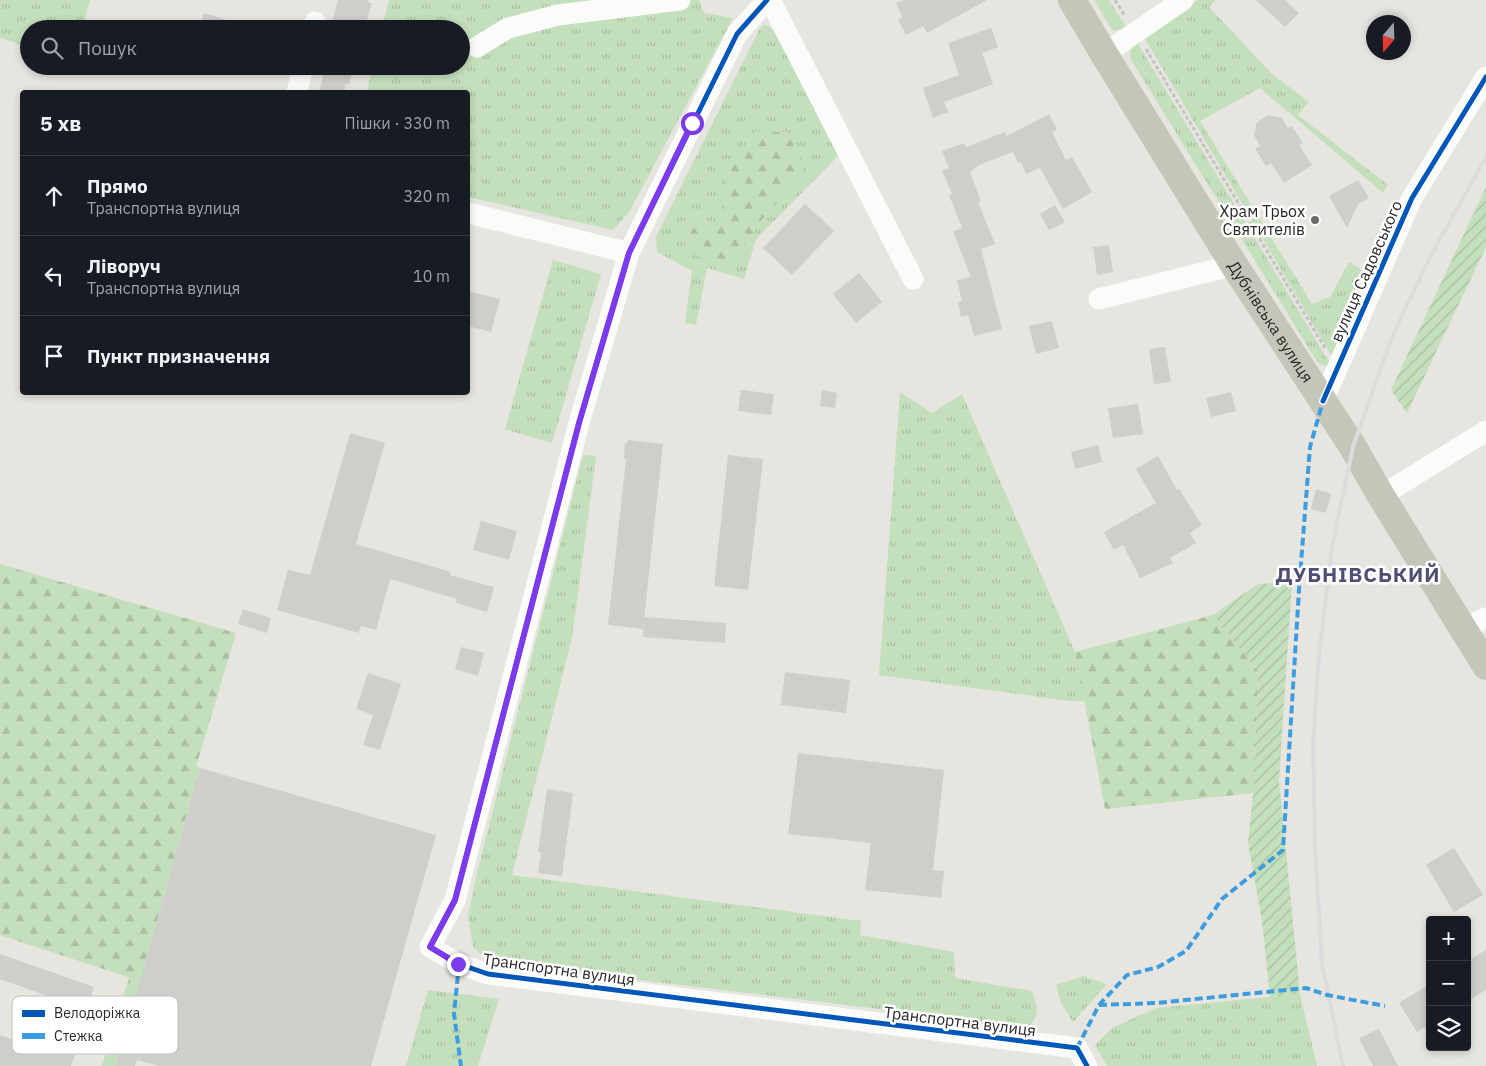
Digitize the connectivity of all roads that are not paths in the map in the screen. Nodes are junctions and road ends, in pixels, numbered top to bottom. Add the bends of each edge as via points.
1 (680, 0) edge
2 (768, 0) edge
3 (1072, 0) edge
4 (1183, 0) edge
5 (477, 47) dead end
6 (1104, 54) junction
7 (301, 75) edge
8 (1486, 77) edge
9 (297, 90) edge
10 (470, 213) edge
11 (629, 253) junction
12 (1234, 265) junction
13 (913, 279) dead end
14 (1099, 298) dead end
15 (1323, 401) junction
16 (1486, 432) edge
17 (1381, 496) junction
18 (1475, 623) edge
19 (1486, 666) edge
20 (1087, 1066) edge

1 - 5 street via 558,15 508,28
2 - 11 street, Транспортна вулиця via 737,34
2 - 13 street
3 - 6 main road, Дубнівська вулиця
4 - 6 street
6 - 12 main road, Дубнівська вулиця
7 - 9 street
8 - 15 street, вулиця Садовського via 1412,198
10 - 11 street
11 - 20 street, Транспортна вулиця via 575,440 455,900 430,947 458,964 488,974 1077,1048
12 - 14 street
12 - 15 main road, Дубнівська вулиця
15 - 17 main road, Дубнівська вулиця
16 - 17 street
17 - 18 main road, Дубнівська вулиця
18 - 19 main road, Дубнівська вулиця

